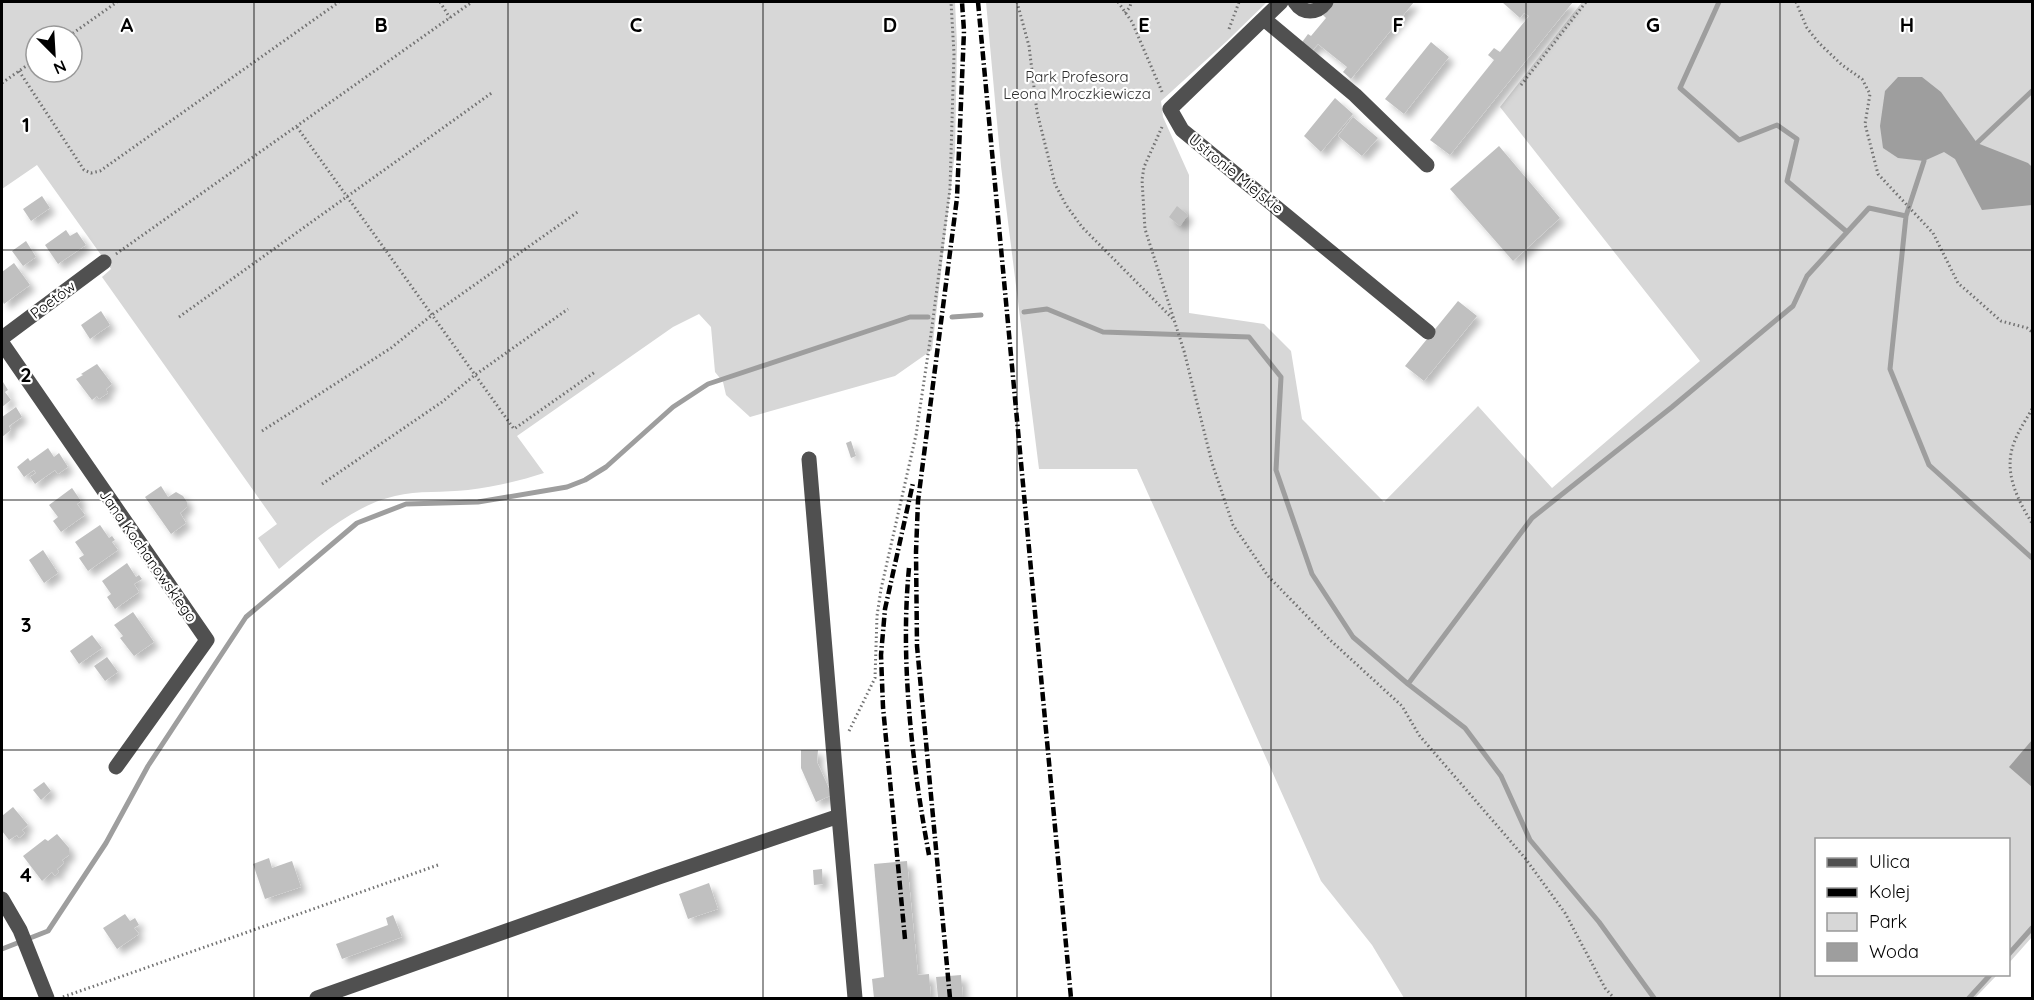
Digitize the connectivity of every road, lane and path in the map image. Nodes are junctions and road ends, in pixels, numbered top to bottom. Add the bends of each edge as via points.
1 (117, 2) edge
2 (339, 2) edge
3 (440, 2) edge
4 (472, 2) edge
5 (951, 2) edge
6 (1017, 2) edge
7 (1118, 2) edge
8 (1131, 2) edge
9 (1281, 2) edge
10 (1295, 2) edge
11 (1326, 2) edge
12 (1586, 2) edge
13 (1796, 2) edge
14 (1125, 13) junction
15 (450, 18) junction
16 (1264, 19) junction
17 (84, 25) edge
18 (24, 67) edge
19 (19, 71) junction
20 (2, 83) edge
21 (1521, 85) dead end
22 (493, 92) dead end
23 (1170, 109) junction
24 (297, 127) junction
25 (1427, 165) dead end
26 (346, 195) junction
27 (579, 211) dead end
28 (104, 262) joint
29 (568, 309) dead end
30 (432, 315) junction
31 (178, 318) dead end
32 (1174, 321) junction
33 (1428, 332) dead end
34 (2032, 332) edge
35 (2, 340) edge
36 (595, 372) dead end
37 (475, 375) junction
38 (2032, 409) edge
39 (262, 431) dead end
40 (809, 459) dead end
41 (322, 484) dead end
42 (2032, 523) edge
43 (835, 761) junction
44 (116, 766) dead end
45 (839, 816) junction
46 (438, 865) dead end
47 (2, 899) edge
48 (47, 999) edge
49 (59, 999) edge
50 (317, 999) edge
51 (855, 999) edge
52 (1614, 999) edge

1 - 17 path
2 - 19 path via 100,171 91,173 84,170
3 - 15 path
4 - 15 path
5 - 43 path via 954,54 950,189 916,435 881,589 875,678
6 - 32 path via 1055,184 1082,227
7 - 14 path
8 - 14 path
9 - 16 street
10 - 11 street via 1307,11
12 - 21 path
13 - 34 path via 1819,43 1862,79 1870,94 1865,124 1878,174 1933,233 1958,283 2001,321
14 - 23 path
15 - 24 path
16 - 23 street
16 - 25 street via 1354,95
18 - 19 path
19 - 20 path
22 - 26 path
23 - 32 path via 1142,180 1145,229
23 - 33 street, Ustronie Miejskie via 1182,130
24 - 26 path
24 - 28 path
26 - 30 path
26 - 31 path
27 - 30 path
28 - 35 street, Poetów
29 - 37 path
30 - 37 path
30 - 39 path via 391,348
32 - 52 path via 1233,525 1268,576 1402,706 1419,735 1525,858 1566,913
35 - 44 street, Jana Kochanowskiego via 207,640
36 - 37 path via 514,429
37 - 41 path
38 - 42 path via 2014,442 2009,466 2014,488
40 - 43 street
43 - 45 street
45 - 50 street
45 - 51 street
46 - 49 path
47 - 48 street via 20,930

